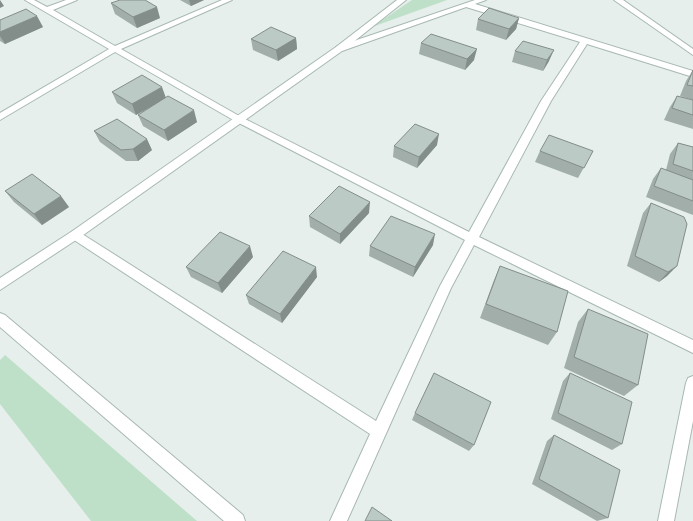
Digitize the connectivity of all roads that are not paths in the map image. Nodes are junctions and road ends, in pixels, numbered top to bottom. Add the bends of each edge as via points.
1 (29, 0) edge
2 (73, 0) edge
3 (228, 0) edge
4 (402, 0) edge
5 (482, 0) edge
6 (618, 0) edge
7 (469, 5) junction
8 (47, 10) junction
9 (585, 42) junction
10 (115, 49) junction
11 (339, 49) junction
12 (693, 53) edge
13 (693, 74) edge
14 (0, 116) edge
15 (238, 119) junction
16 (75, 235) junction
17 (471, 238) junction
18 (0, 285) edge
19 (0, 319) edge
20 (693, 347) edge
21 (693, 383) edge
22 (380, 432) junction
23 (237, 521) edge
24 (338, 521) edge
25 (666, 521) edge

1 - 8 street
2 - 8 street
3 - 10 street
4 - 11 street
5 - 7 street
6 - 12 street
7 - 9 street
7 - 11 street
8 - 10 street
9 - 13 street
9 - 17 street via 546,100
10 - 14 street
10 - 15 street
11 - 15 street
15 - 16 street
15 - 17 street
16 - 18 street
16 - 22 street
17 - 20 street
17 - 22 street via 446,286
19 - 23 street
21 - 25 street
22 - 24 street

